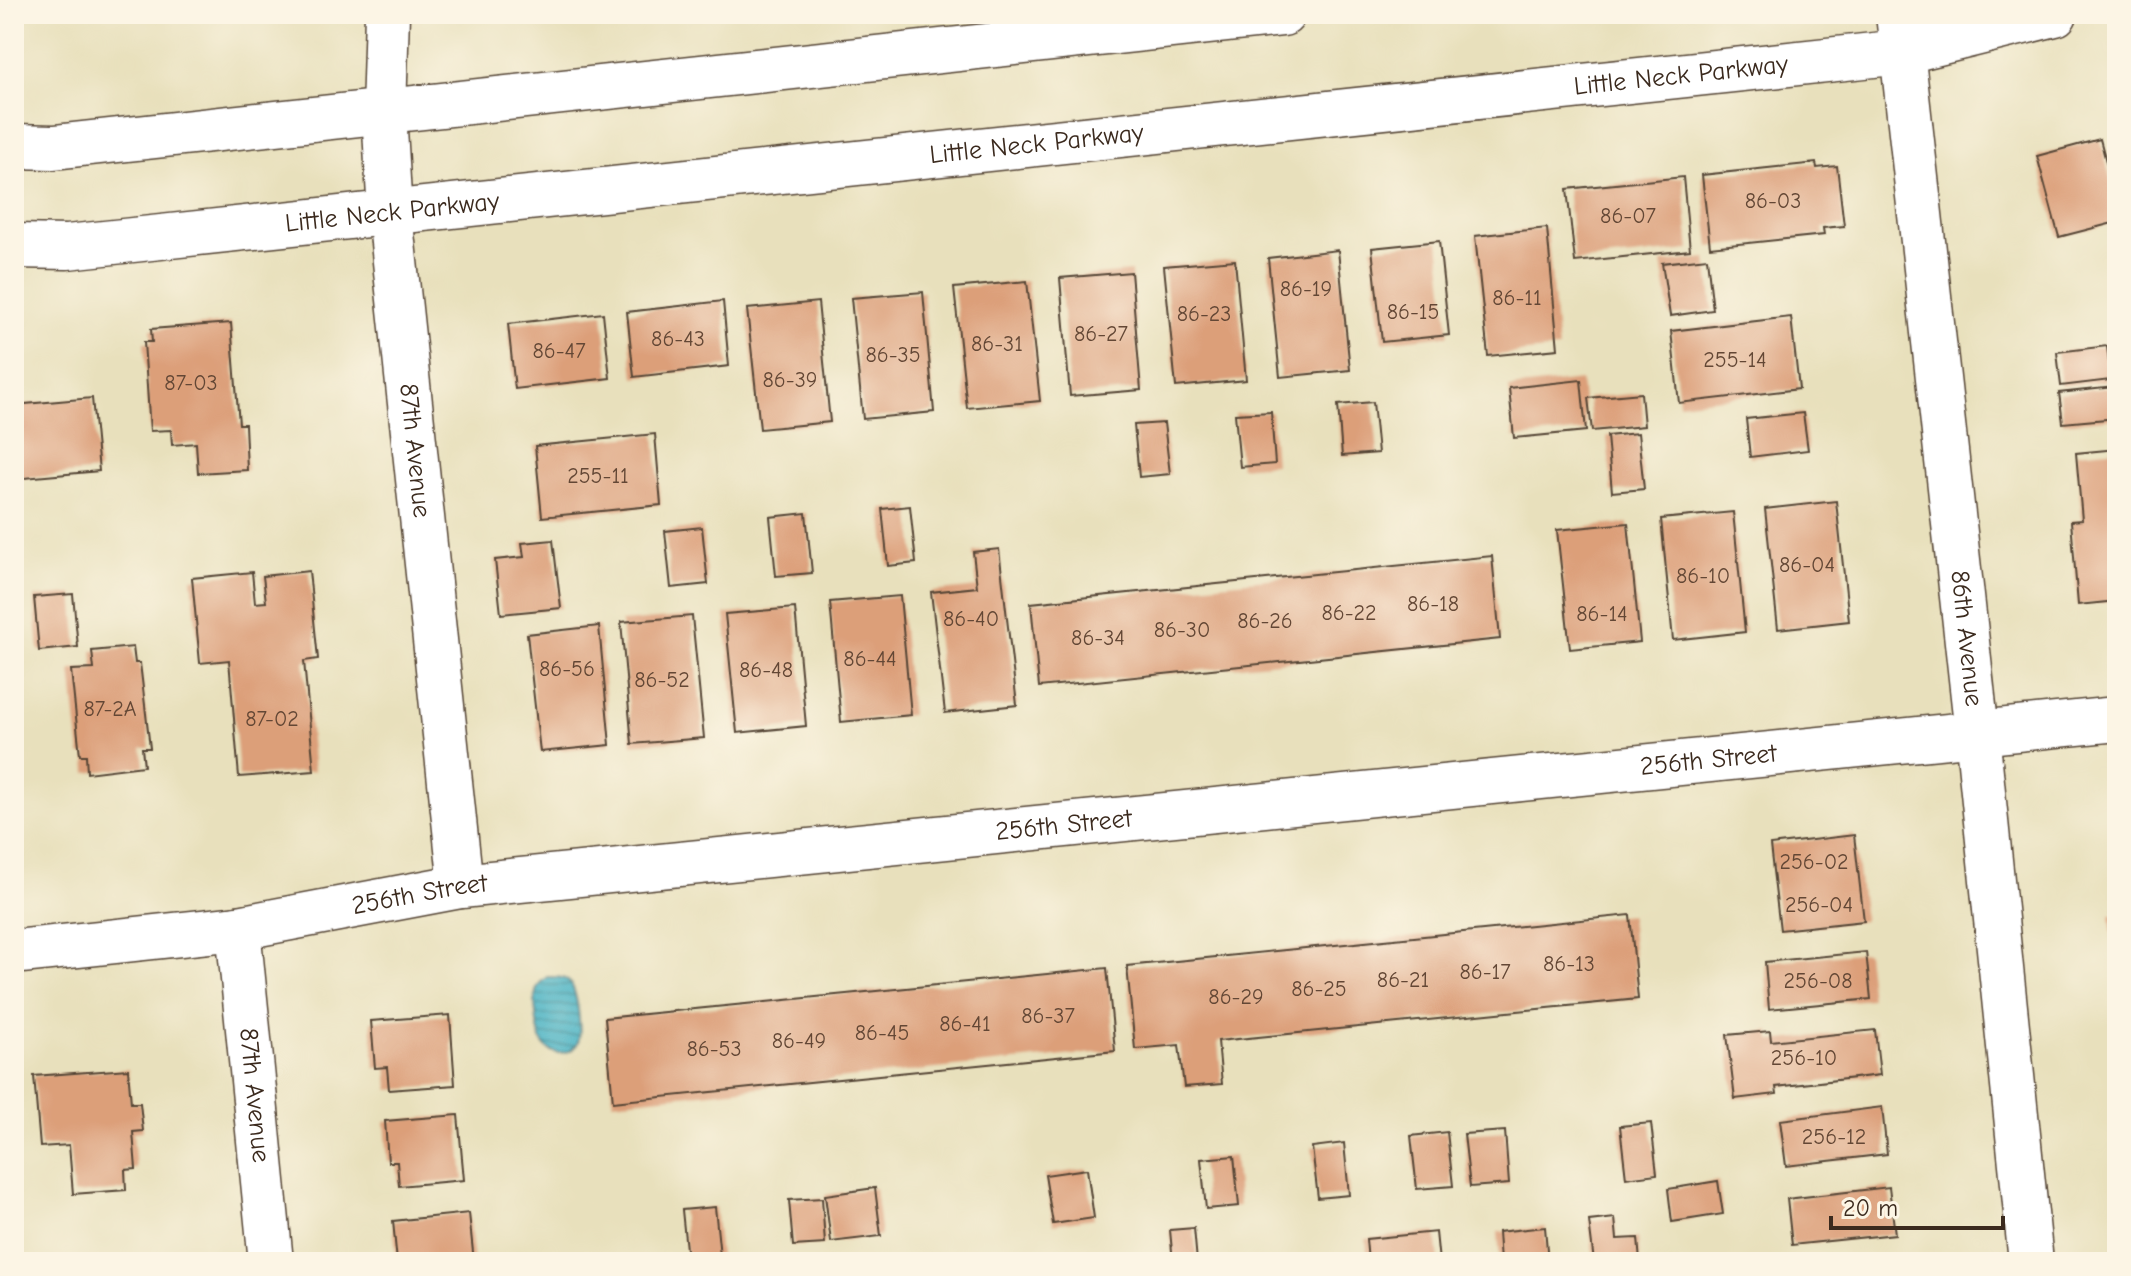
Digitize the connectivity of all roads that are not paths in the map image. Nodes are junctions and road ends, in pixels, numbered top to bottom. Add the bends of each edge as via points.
1 (387, 14) edge
2 (1283, 14) edge
3 (2055, 14) edge
4 (1900, 33) edge
5 (384, 112) junction
6 (14, 146) edge
7 (390, 214) junction
8 (14, 246) edge
9 (2117, 719) edge
10 (1977, 733) junction
11 (461, 886) junction
12 (238, 928) junction
13 (14, 952) edge
14 (271, 1262) edge
15 (2031, 1262) edge

1 - 5 street, 87th Avenue
2 - 5 street
3 - 4 street, Little Neck Parkway
4 - 7 street, Little Neck Parkway
4 - 10 street, 86th Avenue
5 - 6 street via 54,147
5 - 7 street, 87th Avenue
7 - 8 street, Little Neck Parkway via 67,247
7 - 11 street, 87th Avenue
9 - 10 street, 256th Street
10 - 11 street, 256th Street
10 - 15 street, 86th Avenue
11 - 12 street, 256th Street
12 - 13 street, 256th Street
12 - 14 street, 87th Avenue

